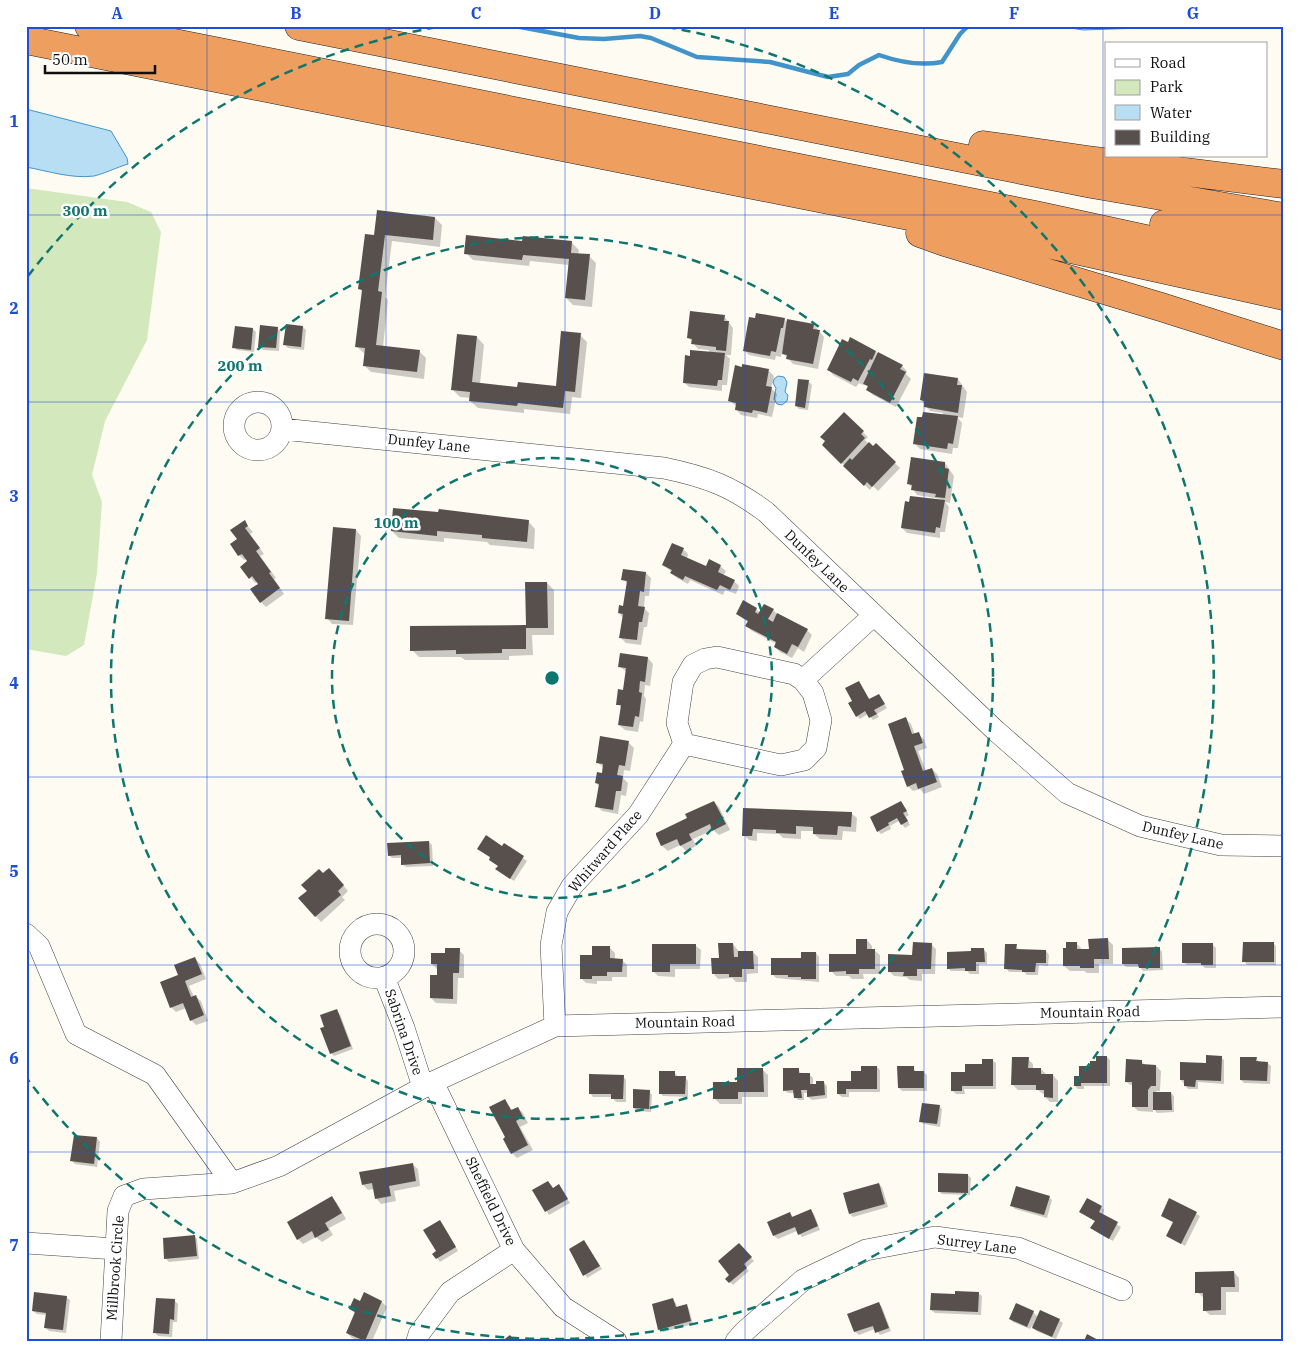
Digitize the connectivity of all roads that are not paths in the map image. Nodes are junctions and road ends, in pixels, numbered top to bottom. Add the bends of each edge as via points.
1 (90, 26) edge
2 (165, 26) edge
3 (299, 26) edge
4 (26, 40) edge
5 (830, 132) junction
6 (1284, 184) edge
7 (877, 210) junction
8 (1284, 217) edge
9 (1284, 244) edge
10 (1284, 269) edge
11 (1284, 296) edge
12 (1284, 346) edge
13 (282, 429) dead end
14 (874, 615) junction
15 (803, 680) junction
16 (684, 744) junction
17 (1284, 846) edge
18 (26, 934) edge
19 (384, 977) dead end
20 (1284, 1007) edge
21 (555, 1026) junction
22 (428, 1084) junction
23 (232, 1183) junction
24 (124, 1196) joint
25 (26, 1243) edge
26 (116, 1249) junction
27 (514, 1250) junction
28 (1122, 1290) dead end
29 (111, 1341) edge
30 (417, 1341) edge
31 (616, 1341) edge
32 (736, 1341) edge

1 - 10 highway via 1025,213
2 - 9 highway via 1100,213
3 - 5 highway
4 - 7 highway
5 - 6 highway via 897,130 1088,160
5 - 8 highway via 1092,184
7 - 11 highway via 1108,256
7 - 12 highway via 936,239
13 - 14 street, Dunfey Lane via 664,468 696,474 735,490 766,512
14 - 15 street
14 - 17 street, Dunfey Lane via 1067,793 1140,826 1221,845
15 - 16 street via 794,674 717,657 705,659 694,665 683,682 677,723
15 - 16 street via 814,693 821,720 816,748 804,760 781,765
16 - 21 street, Whitward Place via 638,815 572,886 557,912 551,945
18 - 23 street via 39,946 76,1034 154,1075
19 - 22 street, Sabrina Drive
20 - 21 street, Mountain Road
21 - 22 street, Mountain Road
22 - 23 street, Mountain Road via 279,1166
22 - 27 street, Sheffield Drive
23 - 24 street, Mountain Road via 143,1189
24 - 26 street, Millbrook Circle via 118,1211
25 - 26 street
26 - 29 street, Millbrook Circle
27 - 30 street via 450,1292
27 - 31 street, Sheffield Drive via 563,1307
28 - 32 street, Surrey Lane via 1018,1248 935,1237 866,1250 803,1280

